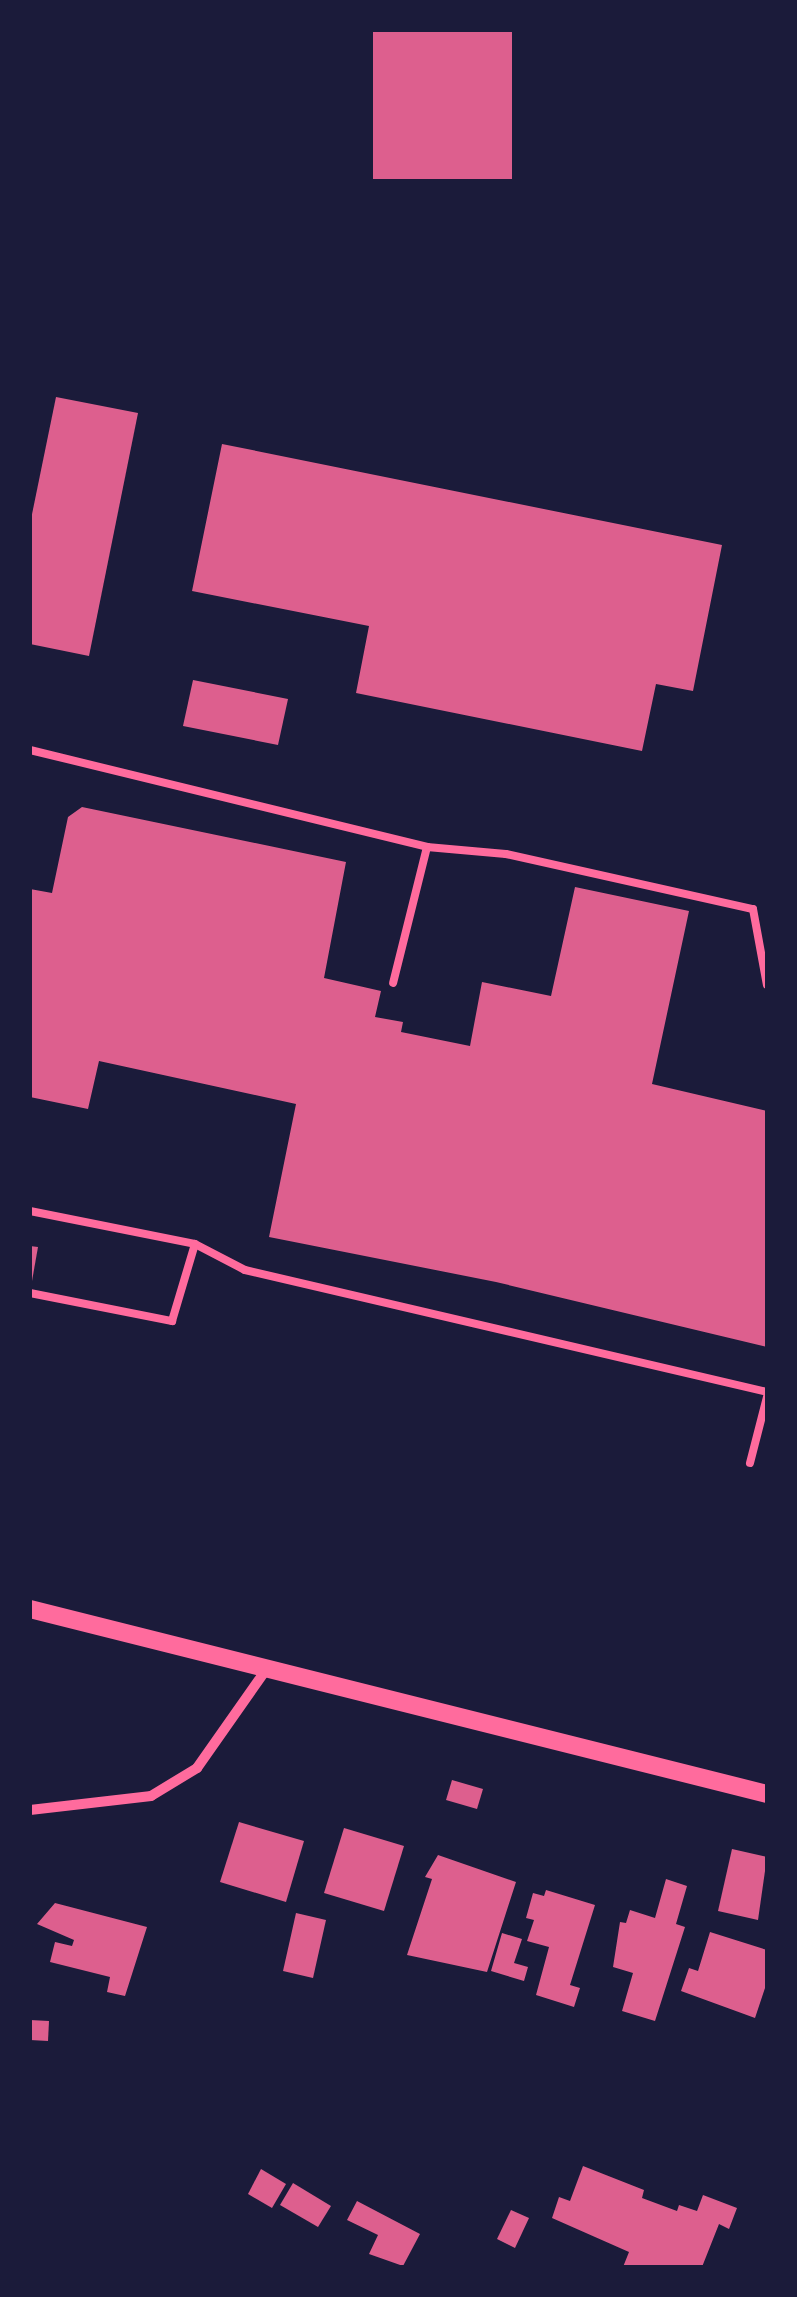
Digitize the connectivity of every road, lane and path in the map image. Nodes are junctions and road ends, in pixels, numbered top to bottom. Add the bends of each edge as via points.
1 (30, 750) edge
2 (427, 847) junction
3 (393, 984) dead end
4 (767, 985) edge
5 (30, 1211) edge
6 (195, 1244) junction
7 (30, 1293) edge
8 (767, 1394) edge
9 (750, 1463) dead end
10 (30, 1609) edge
11 (268, 1667) junction
12 (767, 1794) edge
13 (30, 1810) edge

1 - 2 lane
2 - 3 lane
2 - 4 lane via 506,854 753,909
5 - 6 lane
6 - 7 lane via 172,1321
6 - 8 lane via 246,1270
8 - 9 lane
10 - 11 street
11 - 12 street
11 - 13 street via 197,1768 151,1796

